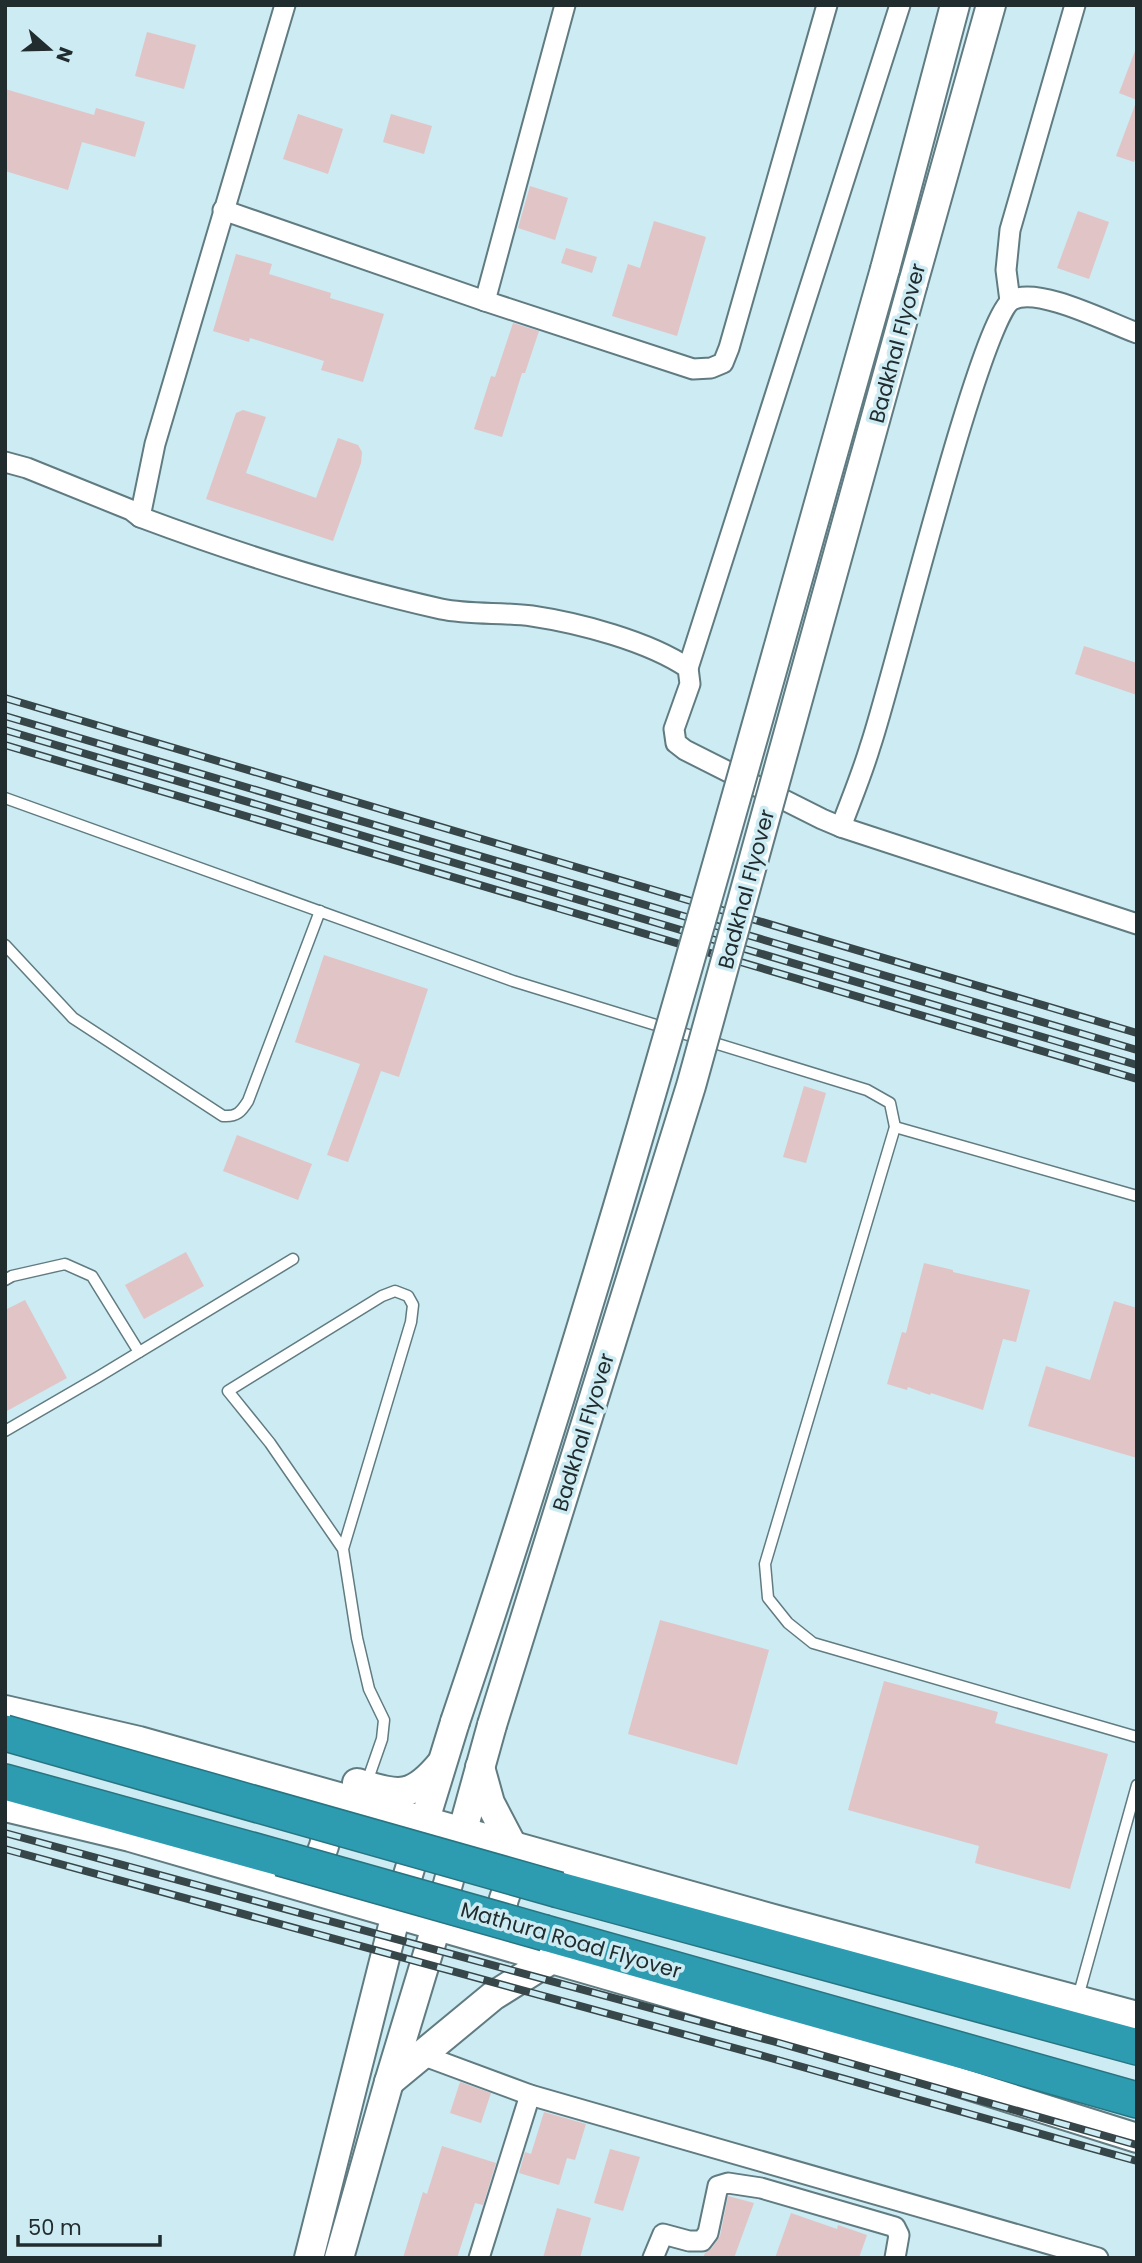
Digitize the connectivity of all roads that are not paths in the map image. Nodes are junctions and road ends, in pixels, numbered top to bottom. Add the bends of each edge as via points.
1 (285, 5) edge
2 (565, 5) edge
3 (827, 5) edge
4 (900, 5) edge
5 (955, 5) edge
6 (991, 5) edge
7 (1075, 5) edge
8 (223, 210) junction
9 (485, 301) junction
10 (1010, 301) junction
11 (1137, 333) edge
12 (5, 462) edge
13 (140, 517) junction
14 (688, 667) junction
15 (5, 798) edge
16 (841, 827) junction
17 (320, 911) junction
18 (1137, 924) edge
19 (5, 945) edge
20 (895, 1127) junction
21 (1137, 1196) edge
22 (293, 1259) dead end
23 (5, 1280) edge
24 (139, 1352) junction
25 (5, 1431) edge
26 (343, 1549) junction
27 (5, 1710) edge
28 (5, 1733) edge
29 (1137, 1737) edge
30 (139, 1741) junction
31 (442, 1762) junction
32 (480, 1768) junction
33 (5, 1782) edge
34 (1137, 1785) edge
35 (366, 1786) junction
36 (310, 1789) junction
37 (5, 1807) edge
38 (425, 1821) junction
39 (462, 1833) junction
40 (524, 1850) junction
41 (293, 1884) junction
42 (396, 1914) junction
43 (436, 1927) junction
44 (509, 1947) junction
45 (552, 1959) junction
46 (1078, 1999) junction
47 (1137, 2016) edge
48 (1137, 2048) edge
49 (422, 2055) junction
50 (389, 2082) junction
51 (530, 2095) junction
52 (1137, 2099) edge
53 (1137, 2138) edge
54 (802, 2173) junction
55 (795, 2197) junction
56 (309, 2258) edge
57 (339, 2258) edge
58 (479, 2258) edge
59 (653, 2258) edge
60 (895, 2258) edge
61 (1098, 2258) edge

1 - 8 street
2 - 9 street
3 - 9 street via 723,363 711,369 693,369
4 - 14 street
5 - 31 main road, Badkhal Flyover, bridge via 885,269 625,1184
6 - 32 main road, Badkhal Flyover, bridge via 691,1086
7 - 10 street via 1010,230 1006,270
8 - 9 street
8 - 13 street via 155,444
10 - 11 street via 1027,296 1048,299
10 - 16 street via 999,316 968,401 871,746
12 - 13 street
13 - 14 street via 365,591 445,610 531,616 598,630
14 - 16 street via 690,684 674,729 676,743
15 - 17 lane
16 - 18 street
17 - 19 lane via 248,1101 242,1112 232,1117 223,1116 73,1018
17 - 20 lane via 513,981 867,1090 890,1103
20 - 21 lane
20 - 29 lane via 765,1564 768,1598 788,1623 813,1643
22 - 24 lane
23 - 24 lane via 65,1264 80,1269 92,1276
24 - 25 lane
26 - 26 lane via 411,1322 408,1296 395,1292 228,1391
26 - 35 lane via 369,1689 384,1720
27 - 30 main road
28 - 48 highway, bridge
30 - 35 main road via 217,1743
30 - 36 main road
31 - 35 main road via 426,1782 409,1792
31 - 38 main road, Badkhal Flyover
32 - 39 main road, Badkhal Flyover
32 - 40 main road via 490,1803
33 - 52 highway, Mathura Road Flyover, bridge
34 - 46 lane
36 - 38 main road
36 - 41 main road via 328,1821 320,1859 310,1876
37 - 41 main road
38 - 39 main road
38 - 42 main road, Badkhal Flyover
39 - 40 main road
39 - 43 main road, Badkhal Flyover
40 - 44 main road via 522,1864 505,1891 503,1931
40 - 46 main road
41 - 42 main road
42 - 43 main road
42 - 56 main road, Badkhal Flyover
43 - 44 main road
43 - 50 main road, Badkhal Flyover
44 - 45 main road
45 - 49 main road via 493,1996
45 - 53 main road
46 - 47 main road
49 - 50 main road
49 - 51 street
50 - 57 main road, Badkhal Flyover
51 - 54 street
51 - 58 street
54 - 55 street
54 - 61 street
55 - 59 street via 728,2183 718,2186 708,2233 702,2241 663,2234
55 - 60 street via 895,2227 899,2235

